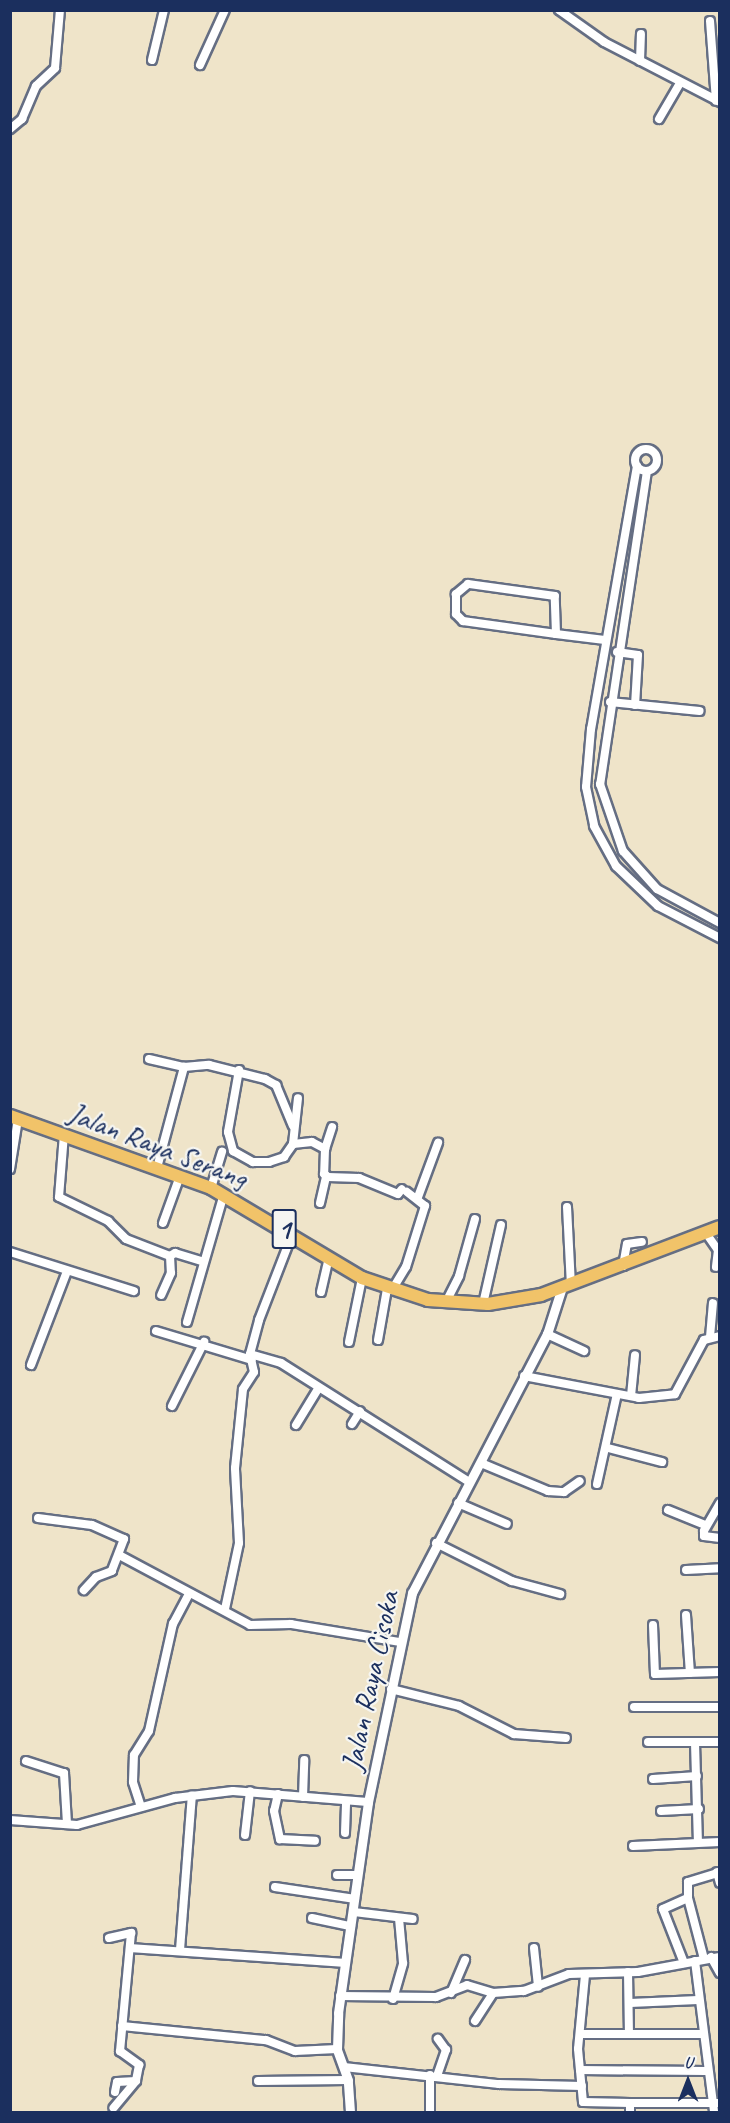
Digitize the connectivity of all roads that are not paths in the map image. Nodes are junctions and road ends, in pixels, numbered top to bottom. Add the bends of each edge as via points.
1 (60, 10) edge
2 (164, 10) edge
3 (225, 10) edge
4 (559, 10) edge
5 (710, 21) dead end
6 (641, 34) dead end
7 (152, 60) dead end
8 (640, 61) junction
9 (200, 65) dead end
10 (680, 83) junction
11 (718, 102) edge
12 (659, 119) dead end
13 (10, 129) edge
14 (637, 466) junction
15 (647, 471) junction
16 (556, 634) junction
17 (606, 638) junction
18 (619, 639) junction
19 (617, 652) junction
20 (610, 702) junction
21 (634, 705) junction
22 (700, 711) dead end
23 (693, 909) junction
24 (685, 920) junction
25 (720, 923) edge
26 (720, 938) edge
27 (149, 1059) dead end
28 (184, 1067) junction
29 (239, 1070) junction
30 (298, 1098) dead end
31 (14, 1118) edge
32 (293, 1126) junction
33 (332, 1127) dead end
34 (64, 1134) junction
35 (438, 1143) dead end
36 (293, 1144) junction
37 (325, 1149) junction
38 (222, 1152) dead end
39 (157, 1168) junction
40 (10, 1169) edge
41 (180, 1176) junction
42 (326, 1176) junction
43 (211, 1188) junction
44 (224, 1194) junction
45 (418, 1197) junction
46 (320, 1203) dead end
47 (567, 1207) dead end
48 (475, 1219) dead end
49 (163, 1223) dead end
50 (501, 1225) dead end
51 (720, 1227) edge
52 (706, 1233) junction
53 (292, 1235) junction
54 (642, 1242) dead end
55 (10, 1252) edge
56 (170, 1256) junction
57 (329, 1257) junction
58 (204, 1262) junction
59 (622, 1267) junction
60 (716, 1267) dead end
61 (67, 1271) junction
62 (362, 1278) junction
63 (566, 1288) junction
64 (389, 1290) junction
65 (134, 1291) dead end
66 (321, 1292) dead end
67 (161, 1295) dead end
68 (446, 1302) junction
69 (713, 1303) dead end
70 (483, 1304) junction
71 (187, 1322) dead end
72 (156, 1331) dead end
73 (547, 1334) junction
74 (720, 1336) edge
75 (710, 1337) junction
76 (378, 1340) dead end
77 (204, 1342) junction
78 (349, 1342) dead end
79 (584, 1351) dead end
80 (634, 1355) dead end
81 (251, 1357) junction
82 (31, 1365) dead end
83 (524, 1376) junction
84 (318, 1389) junction
85 (617, 1394) junction
86 (631, 1396) junction
87 (172, 1406) dead end
88 (360, 1411) junction
89 (352, 1424) dead end
90 (296, 1425) dead end
91 (608, 1449) junction
92 (662, 1462) dead end
93 (481, 1463) junction
94 (579, 1481) dead end
95 (469, 1482) junction
96 (597, 1484) dead end
97 (458, 1503) junction
98 (720, 1503) edge
99 (668, 1510) dead end
100 (38, 1518) dead end
101 (507, 1524) dead end
102 (705, 1525) junction
103 (720, 1538) edge
104 (436, 1543) junction
105 (121, 1556) junction
106 (720, 1568) edge
107 (687, 1570) dead end
108 (84, 1590) dead end
109 (189, 1594) junction
110 (560, 1594) dead end
111 (225, 1610) junction
112 (686, 1615) dead end
113 (653, 1625) dead end
114 (400, 1642) junction
115 (720, 1672) edge
116 (690, 1673) junction
117 (391, 1689) junction
118 (634, 1707) dead end
119 (720, 1707) edge
120 (566, 1738) dead end
121 (648, 1742) dead end
122 (720, 1742) edge
123 (695, 1743) junction
124 (304, 1760) dead end
125 (26, 1761) dead end
126 (697, 1776) junction
127 (653, 1779) dead end
128 (250, 1791) junction
129 (278, 1794) junction
130 (192, 1795) junction
131 (303, 1797) junction
132 (346, 1802) junction
133 (368, 1802) junction
134 (141, 1807) junction
135 (699, 1809) junction
136 (661, 1811) dead end
137 (10, 1820) edge
138 (67, 1824) junction
139 (345, 1833) dead end
140 (245, 1835) dead end
141 (315, 1841) dead end
142 (698, 1842) junction
143 (720, 1842) edge
144 (633, 1846) dead end
145 (718, 1872) edge
146 (337, 1875) dead end
147 (358, 1875) junction
148 (720, 1883) edge
149 (275, 1887) dead end
150 (688, 1898) junction
151 (355, 1899) junction
152 (354, 1912) junction
153 (312, 1918) dead end
154 (399, 1918) junction
155 (413, 1919) dead end
156 (351, 1926) junction
157 (109, 1938) dead end
158 (130, 1948) junction
159 (534, 1948) dead end
160 (180, 1950) junction
161 (711, 1958) edge
162 (465, 1960) dead end
163 (695, 1961) junction
164 (345, 1963) junction
165 (684, 1963) junction
166 (628, 1972) junction
167 (720, 1973) edge
168 (585, 1975) junction
169 (538, 1987) junction
170 (451, 1993) junction
171 (493, 1993) junction
172 (340, 1996) junction
173 (393, 1999) junction
174 (698, 2000) junction
175 (630, 2003) junction
176 (475, 2021) dead end
177 (122, 2026) junction
178 (629, 2033) junction
179 (583, 2034) junction
180 (703, 2034) junction
181 (438, 2039) dead end
182 (337, 2049) junction
183 (344, 2067) junction
184 (580, 2070) junction
185 (706, 2070) junction
186 (434, 2075) junction
187 (348, 2080) junction
188 (136, 2081) junction
189 (258, 2081) dead end
190 (582, 2086) junction
191 (115, 2092) dead end
192 (630, 2103) junction
193 (716, 2103) edge
194 (113, 2108) dead end
195 (350, 2112) edge
196 (430, 2112) edge
197 (630, 2112) edge
198 (714, 2112) edge

1 - 13 street via 55,68 36,86 22,119
2 - 7 street
3 - 9 street
4 - 8 street
5 - 11 street
6 - 8 street
8 - 10 street
10 - 11 street
10 - 12 street
14 - 15 street
14 - 15 street via 638,452 651,449 658,462
14 - 17 street
15 - 18 street
16 - 16 street via 464,621 456,614 456,594 468,584 555,596
16 - 17 street
17 - 18 street
17 - 24 street via 586,758 594,826 616,866 658,906
18 - 19 street
19 - 20 street
19 - 21 street via 638,655
20 - 21 street
20 - 23 street via 600,766 611,824 623,851 657,889
21 - 22 street
23 - 24 street
23 - 25 street
24 - 26 street
27 - 28 street
28 - 29 street
28 - 39 street
29 - 32 street via 276,1086
29 - 36 street via 228,1132 233,1151 253,1162 269,1162 284,1157
30 - 32 street
31 - 34 highway, Jalan Raya Serang / 1
31 - 40 street
32 - 36 street
33 - 37 street
34 - 39 highway, Jalan Raya Serang / 1
34 - 56 street via 62,1202 108,1221 126,1239
35 - 45 street
36 - 37 street via 312,1142
37 - 42 street
38 - 43 street
39 - 41 highway, Jalan Raya Serang / 1
41 - 43 highway, Jalan Raya Serang / 1
41 - 49 street
42 - 45 street via 359,1178 398,1194 404,1190
42 - 46 street
43 - 44 highway, Jalan Raya Serang / 1
44 - 53 highway, Jalan Raya Serang / 1
44 - 58 street
45 - 64 street via 423,1215
47 - 63 street
48 - 68 street via 459,1276
50 - 70 street
51 - 52 highway, Jalan Raya Serang / 1
52 - 59 highway, Jalan Raya Serang / 1
52 - 60 street via 718,1250
53 - 57 highway, Jalan Raya Serang / 1
53 - 81 street
54 - 59 street via 627,1244
55 - 61 street
56 - 58 street via 175,1253
56 - 67 street via 171,1273
57 - 62 highway, Jalan Raya Serang / 1
57 - 66 street
58 - 71 street
59 - 63 highway, Jalan Raya Serang / 1
61 - 65 street
61 - 82 street
62 - 64 highway, Jalan Raya Serang / 1
62 - 78 street
63 - 70 highway, Jalan Raya Serang / 1
63 - 73 street, Jalan Raya Cisoka
64 - 68 highway, Jalan Raya Serang / 1
64 - 76 street
68 - 70 highway, Jalan Raya Serang / 1
69 - 75 street
72 - 77 street
73 - 79 street
73 - 83 street, Jalan Raya Cisoka
74 - 75 street
75 - 86 street via 675,1394
77 - 81 street
77 - 87 street
80 - 86 street
81 - 84 street via 271,1358
81 - 111 street via 254,1372 243,1389 237,1427 239,1543
83 - 85 street
83 - 93 street, Jalan Raya Cisoka
84 - 88 street
84 - 90 street
85 - 86 street
85 - 91 street
88 - 89 street
88 - 95 street
91 - 92 street
91 - 96 street
93 - 94 street via 548,1491 564,1492
93 - 95 street, Jalan Raya Cisoka
95 - 97 street, Jalan Raya Cisoka
97 - 101 street
97 - 104 street, Jalan Raya Cisoka
98 - 102 street
99 - 102 street
100 - 105 street via 108,1529 124,1539
102 - 103 street via 704,1536
104 - 110 street via 512,1581
104 - 114 street, Jalan Raya Cisoka via 412,1593
105 - 108 street via 112,1571 96,1577
105 - 109 street via 177,1581
106 - 107 street
109 - 111 street
109 - 134 street via 173,1624 149,1731 134,1755 133,1782
111 - 114 street via 256,1626 291,1624
112 - 116 street
113 - 116 street via 655,1674
114 - 117 street, Jalan Raya Cisoka
115 - 116 street
117 - 120 street via 459,1706 514,1734
117 - 133 street, Jalan Raya Cisoka
118 - 119 street
121 - 123 street
122 - 123 street
123 - 126 street
124 - 131 street
125 - 138 street via 59,1769 67,1777
126 - 127 street
126 - 135 street
128 - 129 street
128 - 130 street
128 - 140 street
129 - 131 street
129 - 141 street via 274,1811 280,1839
130 - 134 street
130 - 160 street
131 - 132 street
132 - 133 street
132 - 139 street
133 - 147 street, Jalan Raya Cisoka
134 - 138 street via 86,1824
135 - 136 street
135 - 142 street
137 - 138 street
142 - 143 street
142 - 144 street
145 - 148 street
145 - 150 street via 688,1882
146 - 147 street
147 - 151 street, Jalan Raya Cisoka
149 - 151 street
150 - 161 street
150 - 165 street via 663,1912
151 - 152 street, Jalan Raya Cisoka
152 - 154 street
152 - 156 street, Jalan Raya Cisoka
153 - 156 street
154 - 155 street
154 - 173 street via 403,1964
156 - 164 street, Jalan Raya Cisoka
157 - 158 street via 129,1930
158 - 160 street
158 - 177 street
159 - 169 street
160 - 164 street
161 - 163 street
161 - 167 street
162 - 170 street
163 - 165 street
163 - 174 street
164 - 172 street, Jalan Raya Cisoka
165 - 166 street
166 - 168 street
166 - 175 street
168 - 169 street via 569,1974
168 - 179 street
169 - 171 street
170 - 171 street via 467,1985
170 - 173 street
171 - 176 street
172 - 173 street
172 - 182 street, Jalan Raya Cisoka
174 - 175 street
174 - 180 street
175 - 178 street
177 - 182 street via 266,2040 295,2050
177 - 188 street via 120,2051 139,2065
178 - 179 street
178 - 180 street
179 - 184 street
180 - 185 street
181 - 186 street via 446,2050
182 - 183 street, Jalan Raya Cisoka
183 - 186 street
183 - 187 street, Jalan Raya Cisoka
184 - 185 street
184 - 190 street
185 - 193 street
186 - 190 street
186 - 196 street
187 - 189 street
187 - 195 street, Jalan Raya Cisoka
188 - 191 street via 117,2082
188 - 194 street
190 - 192 street via 583,2102
192 - 193 street
192 - 197 street
193 - 198 street

